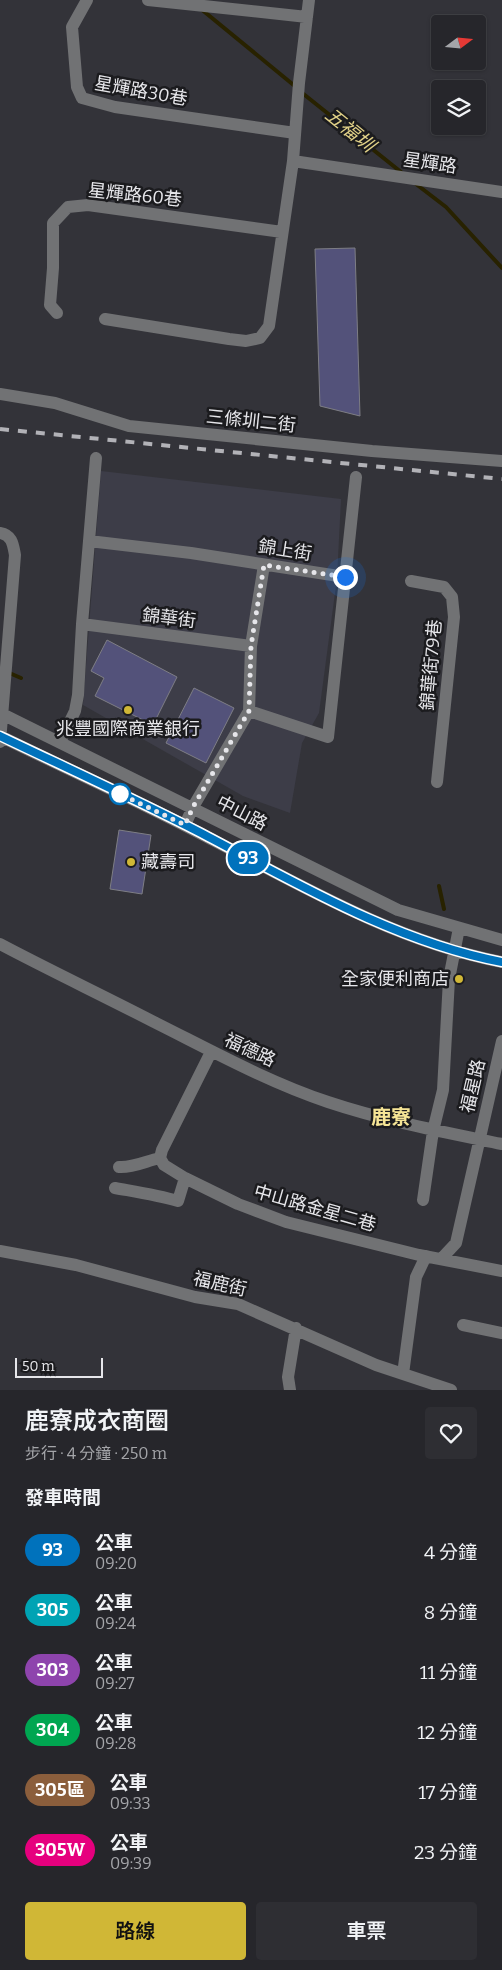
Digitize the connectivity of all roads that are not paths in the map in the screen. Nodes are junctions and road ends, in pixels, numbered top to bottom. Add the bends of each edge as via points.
1 (87, 0) edge
2 (148, 0) edge
3 (309, 0) edge
4 (307, 17) junction
5 (295, 133) junction
6 (294, 161) junction
7 (502, 192) edge
8 (282, 232) junction
9 (57, 313) dead end
10 (105, 319) dead end
11 (0, 394) edge
12 (96, 458) dead end
13 (502, 461) edge
14 (356, 477) dead end
15 (0, 533) edge
16 (89, 541) junction
17 (264, 565) junction
18 (345, 577) junction
19 (411, 581) dead end
20 (82, 624) junction
21 (251, 646) junction
22 (3, 658) edge
23 (249, 711) junction
24 (1, 714) edge
25 (0, 738) edge
26 (60, 742) junction
27 (438, 782) dead end
28 (193, 807) junction
29 (185, 825) junction
30 (459, 928) junction
31 (502, 940) edge
32 (0, 944) edge
33 (456, 950) junction
34 (502, 962) edge
35 (502, 1042) edge
36 (211, 1052) junction
37 (434, 1131) junction
38 (479, 1139) junction
39 (502, 1144) edge
40 (160, 1158) junction
41 (119, 1167) dead end
42 (185, 1178) junction
43 (115, 1188) dead end
44 (423, 1200) dead end
45 (0, 1251) edge
46 (426, 1256) junction
47 (442, 1258) junction
48 (502, 1272) edge
49 (463, 1325) dead end
50 (296, 1328) junction
51 (502, 1333) edge
52 (403, 1374) junction
53 (290, 1390) edge
54 (451, 1390) edge

1 - 5 street, 星輝路30巷 via 72,27 77,87 82,98 115,107
2 - 4 street
3 - 4 street
4 - 5 street
5 - 6 street
6 - 7 street, 星輝路
6 - 8 street
8 - 9 street, 星輝路60巷 via 88,205 68,208 54,223 50,305
8 - 10 street via 269,326 260,338 246,341 229,339
11 - 13 street, 三條圳二街 via 55,403 129,426
12 - 16 street
14 - 18 street
15 - 22 street via 12,540 15,554
16 - 17 street, 錦上街
16 - 20 street
17 - 18 street, 錦上街
17 - 21 street
18 - 23 street via 328,737
19 - 27 street, 錦華街79巷 via 444,587 453,604
20 - 21 street, 錦華街
20 - 26 street via 78,695 75,711
21 - 23 street
22 - 24 street
23 - 28 street
24 - 25 street
24 - 26 street, 中山路
25 - 29 street, 中山路
26 - 28 street, 中山路
28 - 29 street
28 - 30 street, 中山路 via 398,910
29 - 33 street, 中山路 via 384,927
30 - 31 street, 中山路
30 - 33 street
32 - 36 street, 福德路
33 - 34 street, 中山路
33 - 37 street via 449,979 443,1090
35 - 38 street, 福星路
36 - 37 street, 福德路 via 327,1102
36 - 40 street
37 - 38 street, 福德路
37 - 44 street
38 - 39 street, 福德路
38 - 47 street, 福星路 via 456,1243
40 - 41 street via 128,1168
40 - 42 street, 中山路金星二巷 via 164,1165
42 - 43 street via 178,1201
42 - 46 street, 中山路金星二巷 via 238,1204 286,1222
45 - 50 street, 福鹿街 via 76,1265 195,1297 238,1304
46 - 47 street, 中山路金星二巷
46 - 52 street via 416,1277
47 - 48 street, 中山路金星二巷
49 - 51 street
50 - 52 street, 福鹿街
50 - 53 street via 288,1377
52 - 54 street, 福鹿街

